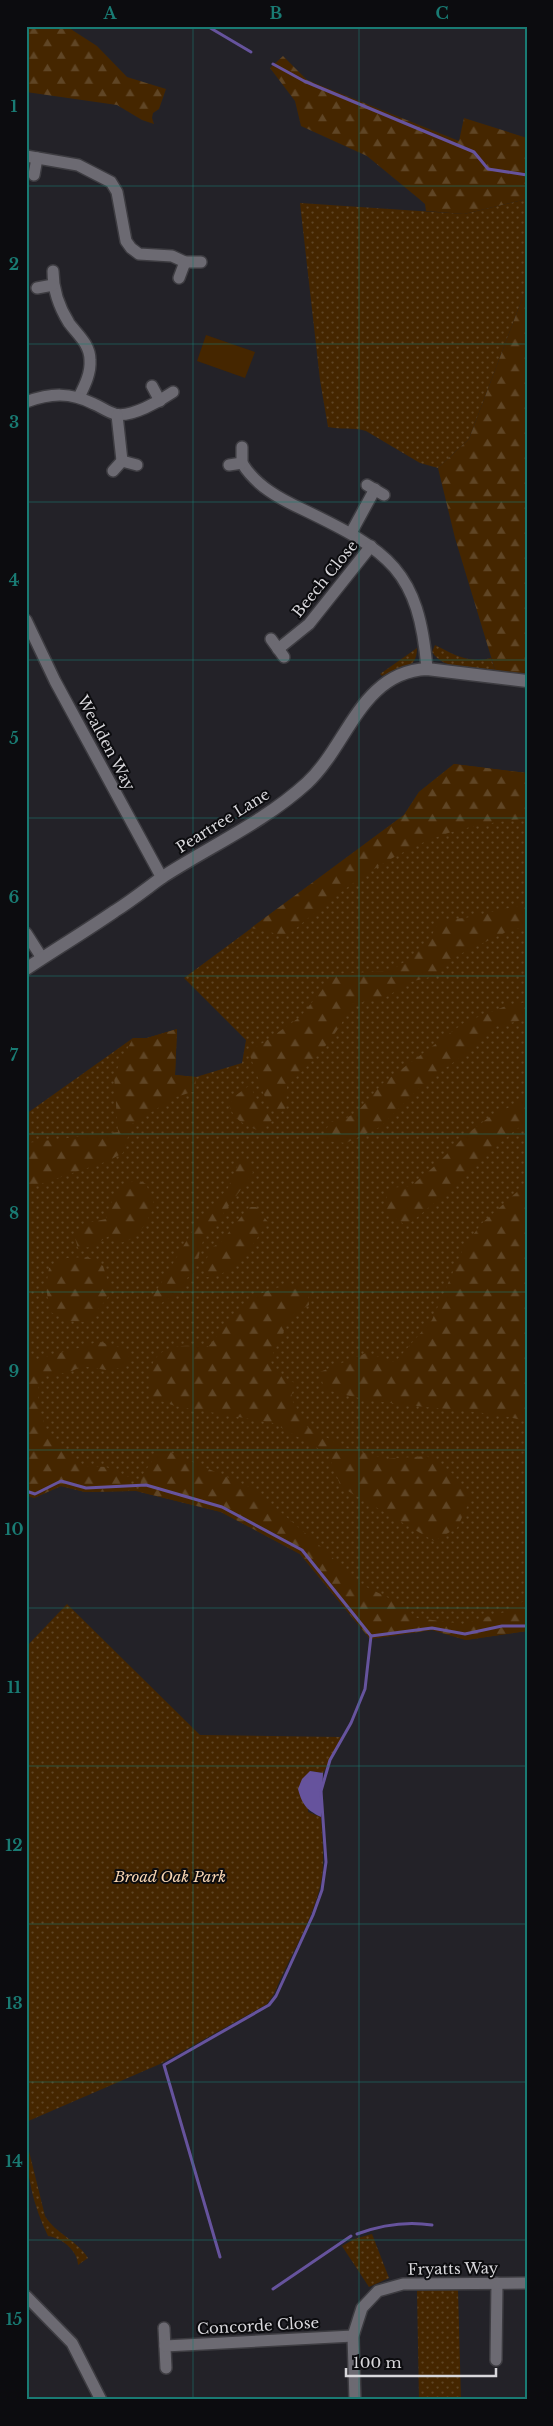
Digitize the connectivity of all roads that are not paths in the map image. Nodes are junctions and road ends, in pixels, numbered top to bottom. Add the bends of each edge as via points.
1 (31, 157) edge
2 (34, 175) dead end
3 (185, 262) junction
4 (201, 262) dead end
5 (53, 271) dead end
6 (179, 278) dead end
7 (53, 285) junction
8 (37, 288) dead end
9 (152, 386) dead end
10 (173, 392) dead end
11 (79, 397) junction
12 (160, 401) junction
13 (26, 402) edge
14 (117, 415) junction
15 (242, 447) dead end
16 (122, 460) junction
17 (242, 463) junction
18 (137, 465) dead end
19 (229, 465) dead end
20 (113, 471) dead end
21 (376, 490) dead end
22 (351, 533) junction
23 (371, 546) junction
24 (26, 620) edge
25 (271, 639) dead end
26 (427, 669) junction
27 (527, 681) edge
28 (162, 878) junction
29 (26, 933) edge
30 (42, 958) junction
31 (26, 968) edge
32 (496, 2283) junction
33 (527, 2283) edge
34 (26, 2296) edge
35 (164, 2328) dead end
36 (353, 2336) junction
37 (165, 2346) junction
38 (496, 2360) dead end
39 (166, 2368) dead end
40 (101, 2400) edge
41 (355, 2400) edge

1 - 2 street
1 - 3 street via 78,165 111,182 117,192 123,230 131,248 139,254 172,256
3 - 4 street
3 - 6 street
5 - 7 street
7 - 8 street
7 - 11 street via 65,315 86,345 90,358 89,374
9 - 12 street
10 - 12 street
11 - 13 street via 53,394
11 - 14 street
12 - 14 street via 146,409
14 - 16 street
15 - 17 street
16 - 18 street
16 - 20 street
17 - 19 street
17 - 22 street via 248,473 274,495
21 - 22 street
22 - 23 street
23 - 25 street, Beech Close via 310,624 281,653
23 - 26 street via 392,564 415,601 425,636
24 - 28 street, Wealden Way
26 - 27 street, Peartree Lane
26 - 28 street, Peartree Lane via 399,675 374,691 321,768 266,816
28 - 30 street, Peartree Lane
29 - 30 street
30 - 31 street, Peartree Lane
32 - 33 street, Fryatts Way
32 - 36 street, Fryatts Way via 404,2284 383,2288 362,2308
32 - 38 street
34 - 40 street via 72,2343
35 - 37 street
36 - 37 street, Concorde Close
36 - 41 street, Fryatts Way
37 - 39 street

